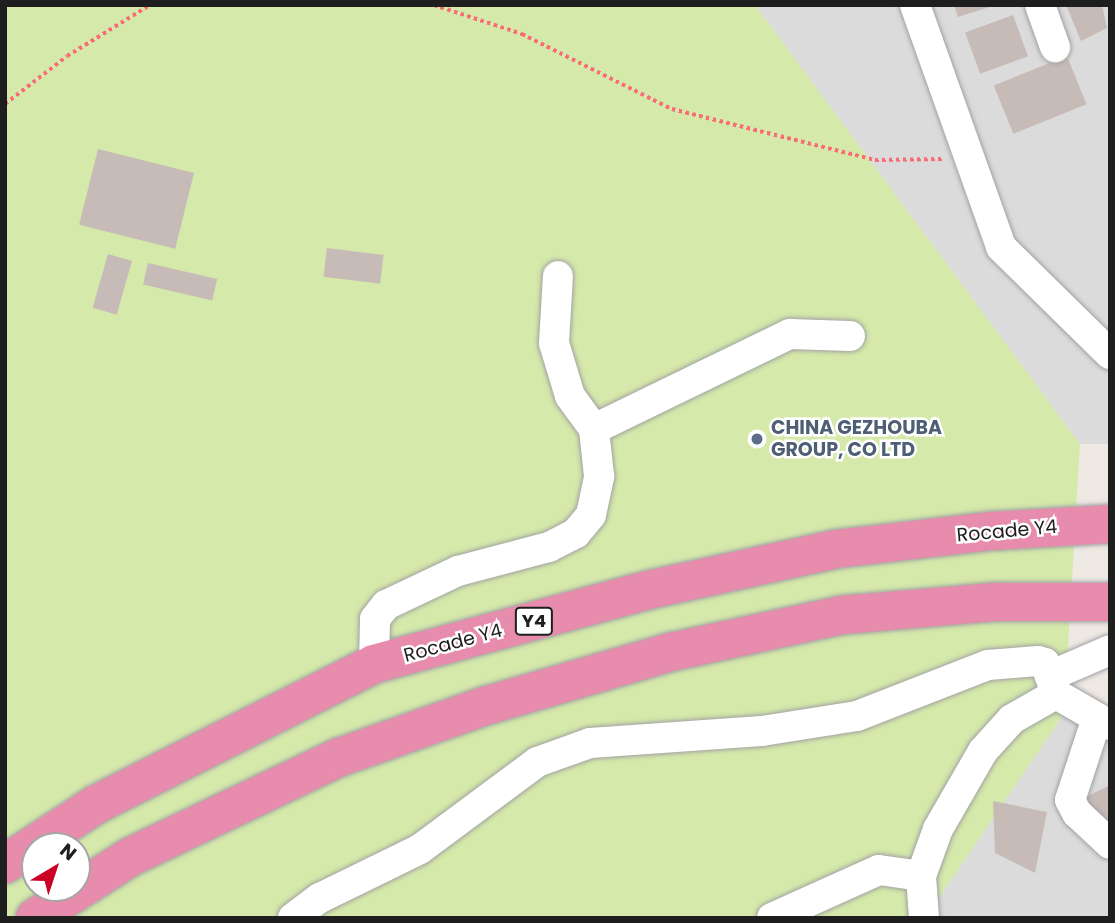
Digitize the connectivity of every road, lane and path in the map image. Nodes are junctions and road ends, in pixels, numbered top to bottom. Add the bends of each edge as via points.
1 (150, 5) edge
2 (434, 5) edge
3 (915, 5) edge
4 (1040, 5) edge
5 (1055, 47) dead end
6 (5, 104) edge
7 (971, 159) junction
8 (558, 276) dead end
9 (850, 336) dead end
10 (1110, 354) edge
11 (594, 429) junction
12 (1110, 524) edge
13 (1110, 602) edge
14 (1110, 650) edge
15 (374, 664) junction
16 (1053, 685) junction
17 (1103, 721) edge
18 (1110, 844) edge
19 (5, 864) edge
20 (921, 876) junction
21 (35, 918) edge
22 (293, 918) edge
23 (772, 918) edge
24 (924, 918) edge

1 - 6 path via 67,56
2 - 7 path via 522,34 672,108 875,160
3 - 7 street
4 - 5 street
7 - 10 street via 1001,247
8 - 11 street via 554,343 570,396
9 - 11 street via 790,334
11 - 15 street via 599,476 591,515 576,533 549,547 458,571 386,605 375,619
12 - 15 highway, Rocade Y4 / Y4 via 992,531 836,549 648,590
13 - 21 highway via 995,602 842,615 671,652 498,702 340,757 130,857
14 - 16 street
15 - 19 highway, Rocade Y4 / Y4 via 95,805
16 - 17 street
16 - 20 street via 983,751 938,829
16 - 22 street via 1045,663 988,665 857,716 762,731 590,743 537,762 420,849 320,898
17 - 18 street via 1070,800 1077,813
20 - 23 street via 879,870
20 - 24 street

